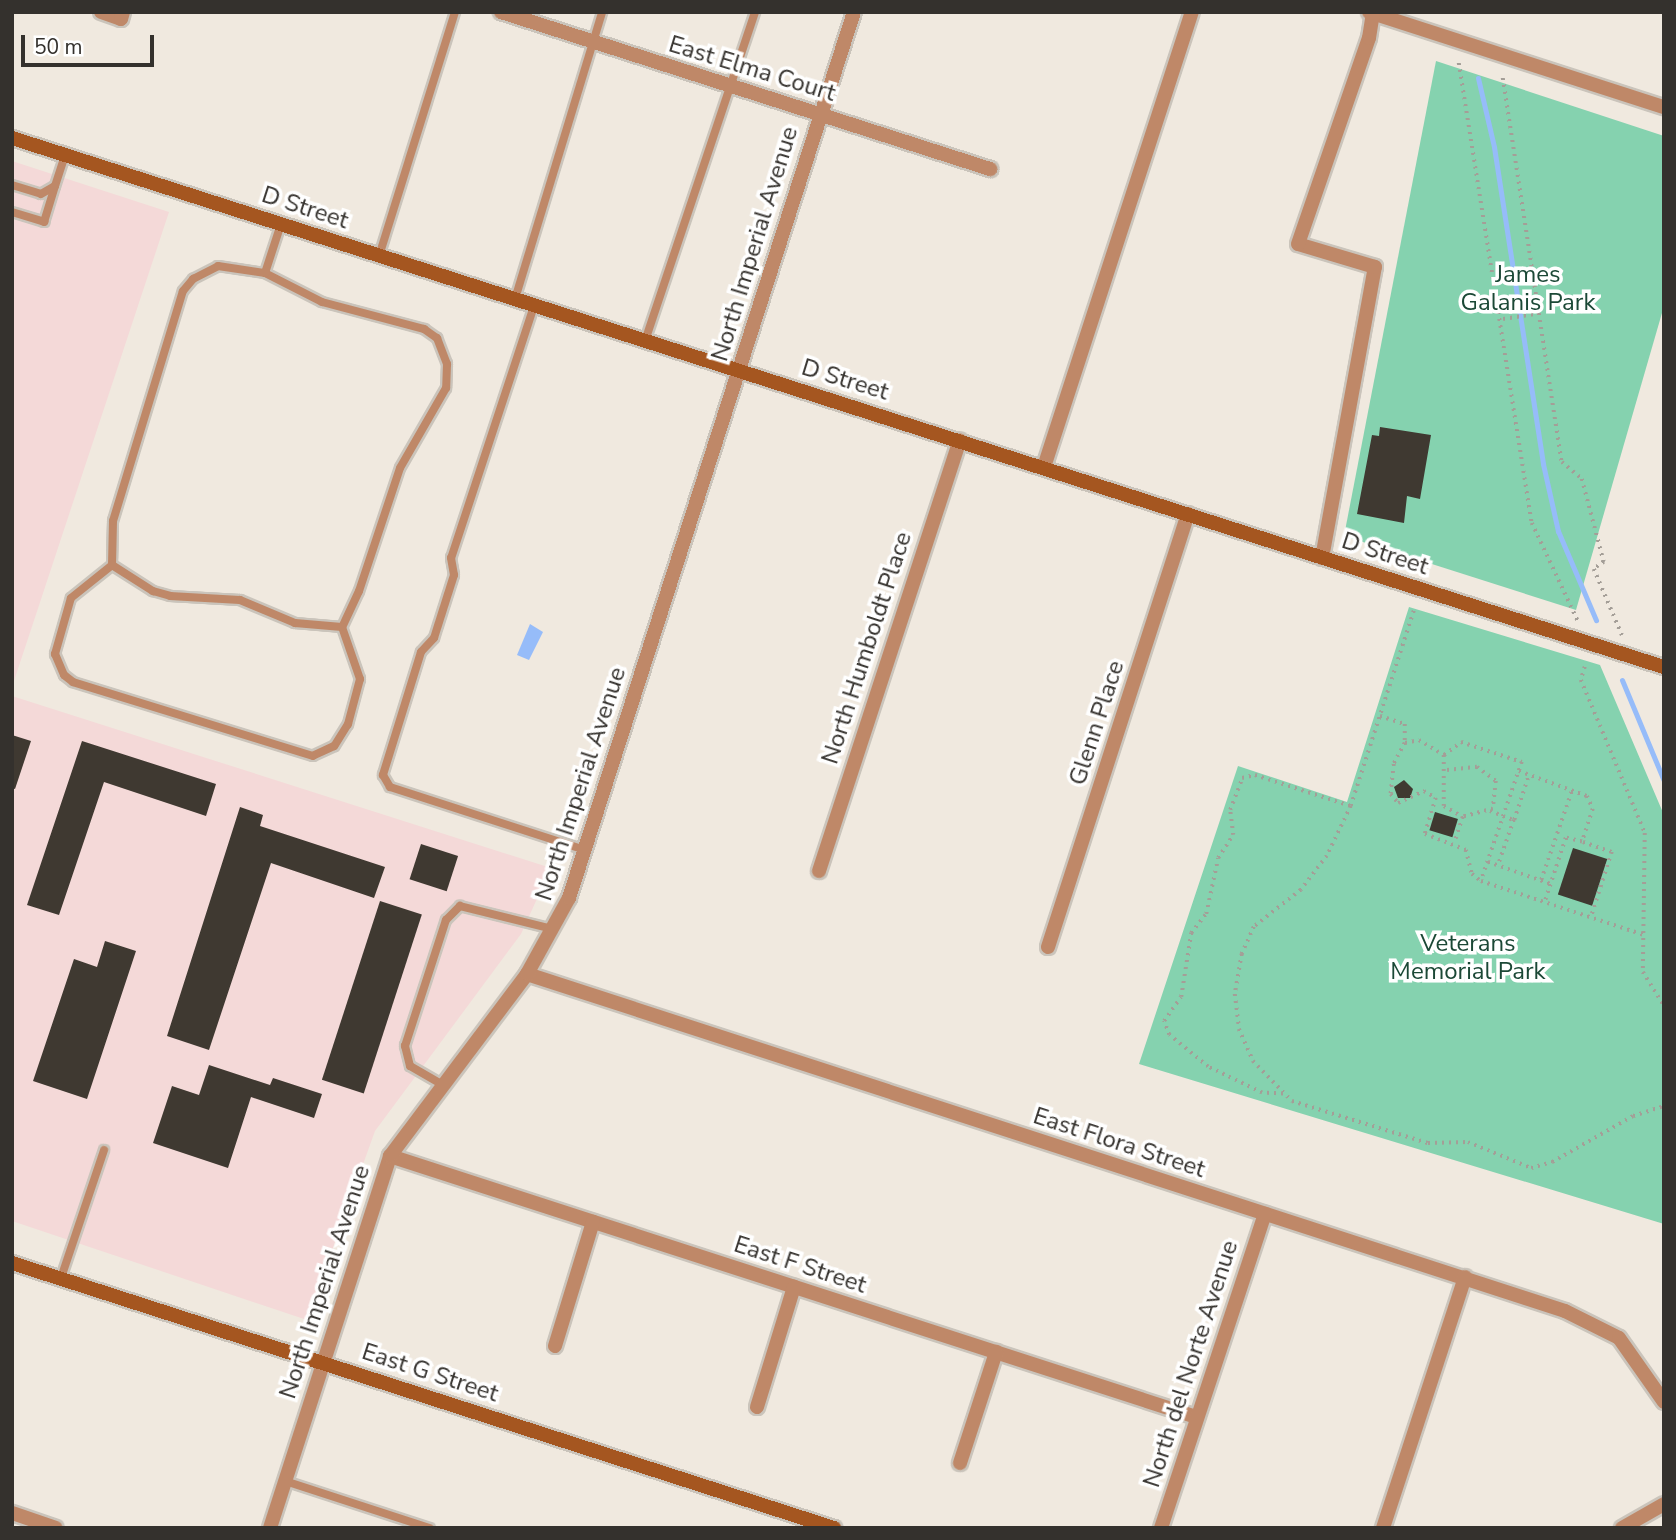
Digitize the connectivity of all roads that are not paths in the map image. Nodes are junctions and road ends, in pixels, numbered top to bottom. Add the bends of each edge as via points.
1 (101, 12) edge
2 (456, 12) edge
3 (501, 12) edge
4 (602, 12) edge
5 (755, 12) edge
6 (854, 12) edge
7 (1192, 12) edge
8 (1371, 13) edge
9 (122, 15) edge
10 (1389, 15) edge
11 (593, 43) junction
12 (732, 86) junction
13 (1664, 107) edge
14 (820, 113) junction
15 (12, 138) edge
16 (65, 155) junction
17 (990, 169) dead end
18 (12, 185) edge
19 (55, 186) junction
20 (12, 212) edge
21 (281, 224) junction
22 (379, 256) junction
23 (265, 273) junction
24 (514, 299) junction
25 (534, 306) junction
26 (645, 341) junction
27 (740, 370) junction
28 (960, 440) junction
29 (1044, 467) junction
30 (1188, 514) junction
31 (1322, 558) junction
32 (112, 565) junction
33 (342, 626) junction
34 (1664, 667) edge
35 (585, 850) junction
36 (819, 871) dead end
37 (555, 930) junction
38 (1048, 947) dead end
39 (527, 974) junction
40 (443, 1085) junction
41 (104, 1150) dead end
42 (390, 1156) junction
43 (1265, 1214) junction
44 (593, 1222) junction
45 (12, 1263) edge
46 (1465, 1277) junction
47 (61, 1278) junction
48 (794, 1287) junction
49 (555, 1346) dead end
50 (996, 1352) junction
51 (323, 1362) junction
52 (1664, 1402) edge
53 (757, 1407) dead end
54 (1196, 1417) junction
55 (960, 1463) dead end
56 (285, 1481) junction
57 (1664, 1504) edge
58 (12, 1513) edge
59 (49, 1527) edge
60 (270, 1528) edge
61 (430, 1528) edge
62 (834, 1528) edge
63 (1161, 1528) edge
64 (1383, 1528) edge
65 (1622, 1528) edge

1 - 9 street
2 - 22 lane
3 - 11 street, East Elma Court
4 - 11 lane
5 - 12 lane
6 - 14 street, North Imperial Avenue
7 - 29 street
8 - 10 street
8 - 31 street via 1369,38 1298,244 1375,267
10 - 13 street
11 - 12 street, East Elma Court
11 - 24 lane
12 - 14 street, East Elma Court
12 - 26 lane
14 - 17 street, East Elma Court
14 - 27 street, North Imperial Avenue
15 - 16 street, D Street
16 - 19 lane
16 - 21 street, D Street
18 - 19 lane via 41,194
19 - 20 lane via 44,222
21 - 22 street, D Street
21 - 23 lane
22 - 24 street, D Street
23 - 32 lane via 218,266 193,279 183,291 113,521
23 - 33 lane via 322,302 424,329 437,338 447,364 446,388 400,468 359,592
24 - 25 street, D Street
25 - 26 street, D Street
25 - 35 lane via 451,558 453,575 434,638 421,652 383,775 390,788
26 - 27 street, D Street
27 - 28 street, D Street
27 - 35 street, North Imperial Avenue
28 - 29 street, D Street
28 - 36 street, North Humboldt Place
29 - 30 street, D Street
30 - 31 street, D Street
30 - 38 street, Glenn Place
31 - 34 street, D Street
32 - 33 lane via 162,594 240,600 295,623
32 - 33 lane via 71,598 55,654 64,675 84,686 303,755 325,753 348,724 360,679
35 - 37 street, North Imperial Avenue
37 - 39 street, North Imperial Avenue
37 - 40 lane via 460,906 446,920 405,1046 410,1066
39 - 40 street, North Imperial Avenue
39 - 43 street, East Flora Street
40 - 42 street, North Imperial Avenue
41 - 47 lane
42 - 44 street, East F Street
42 - 51 street, North Imperial Avenue
43 - 46 street, East Flora Street
43 - 54 street, North del Norte Avenue
44 - 48 street, East F Street
44 - 49 street
45 - 47 street, East G Street
46 - 52 street, East Flora Street via 1564,1311 1619,1338
46 - 64 street
47 - 51 street, East G Street
48 - 50 street, East F Street
48 - 53 street
50 - 54 street, East F Street
50 - 55 street
51 - 56 street, North Imperial Avenue
51 - 62 street, East G Street
54 - 63 street, North del Norte Avenue
56 - 60 street, North Imperial Avenue
56 - 61 lane
57 - 65 street
58 - 59 street

